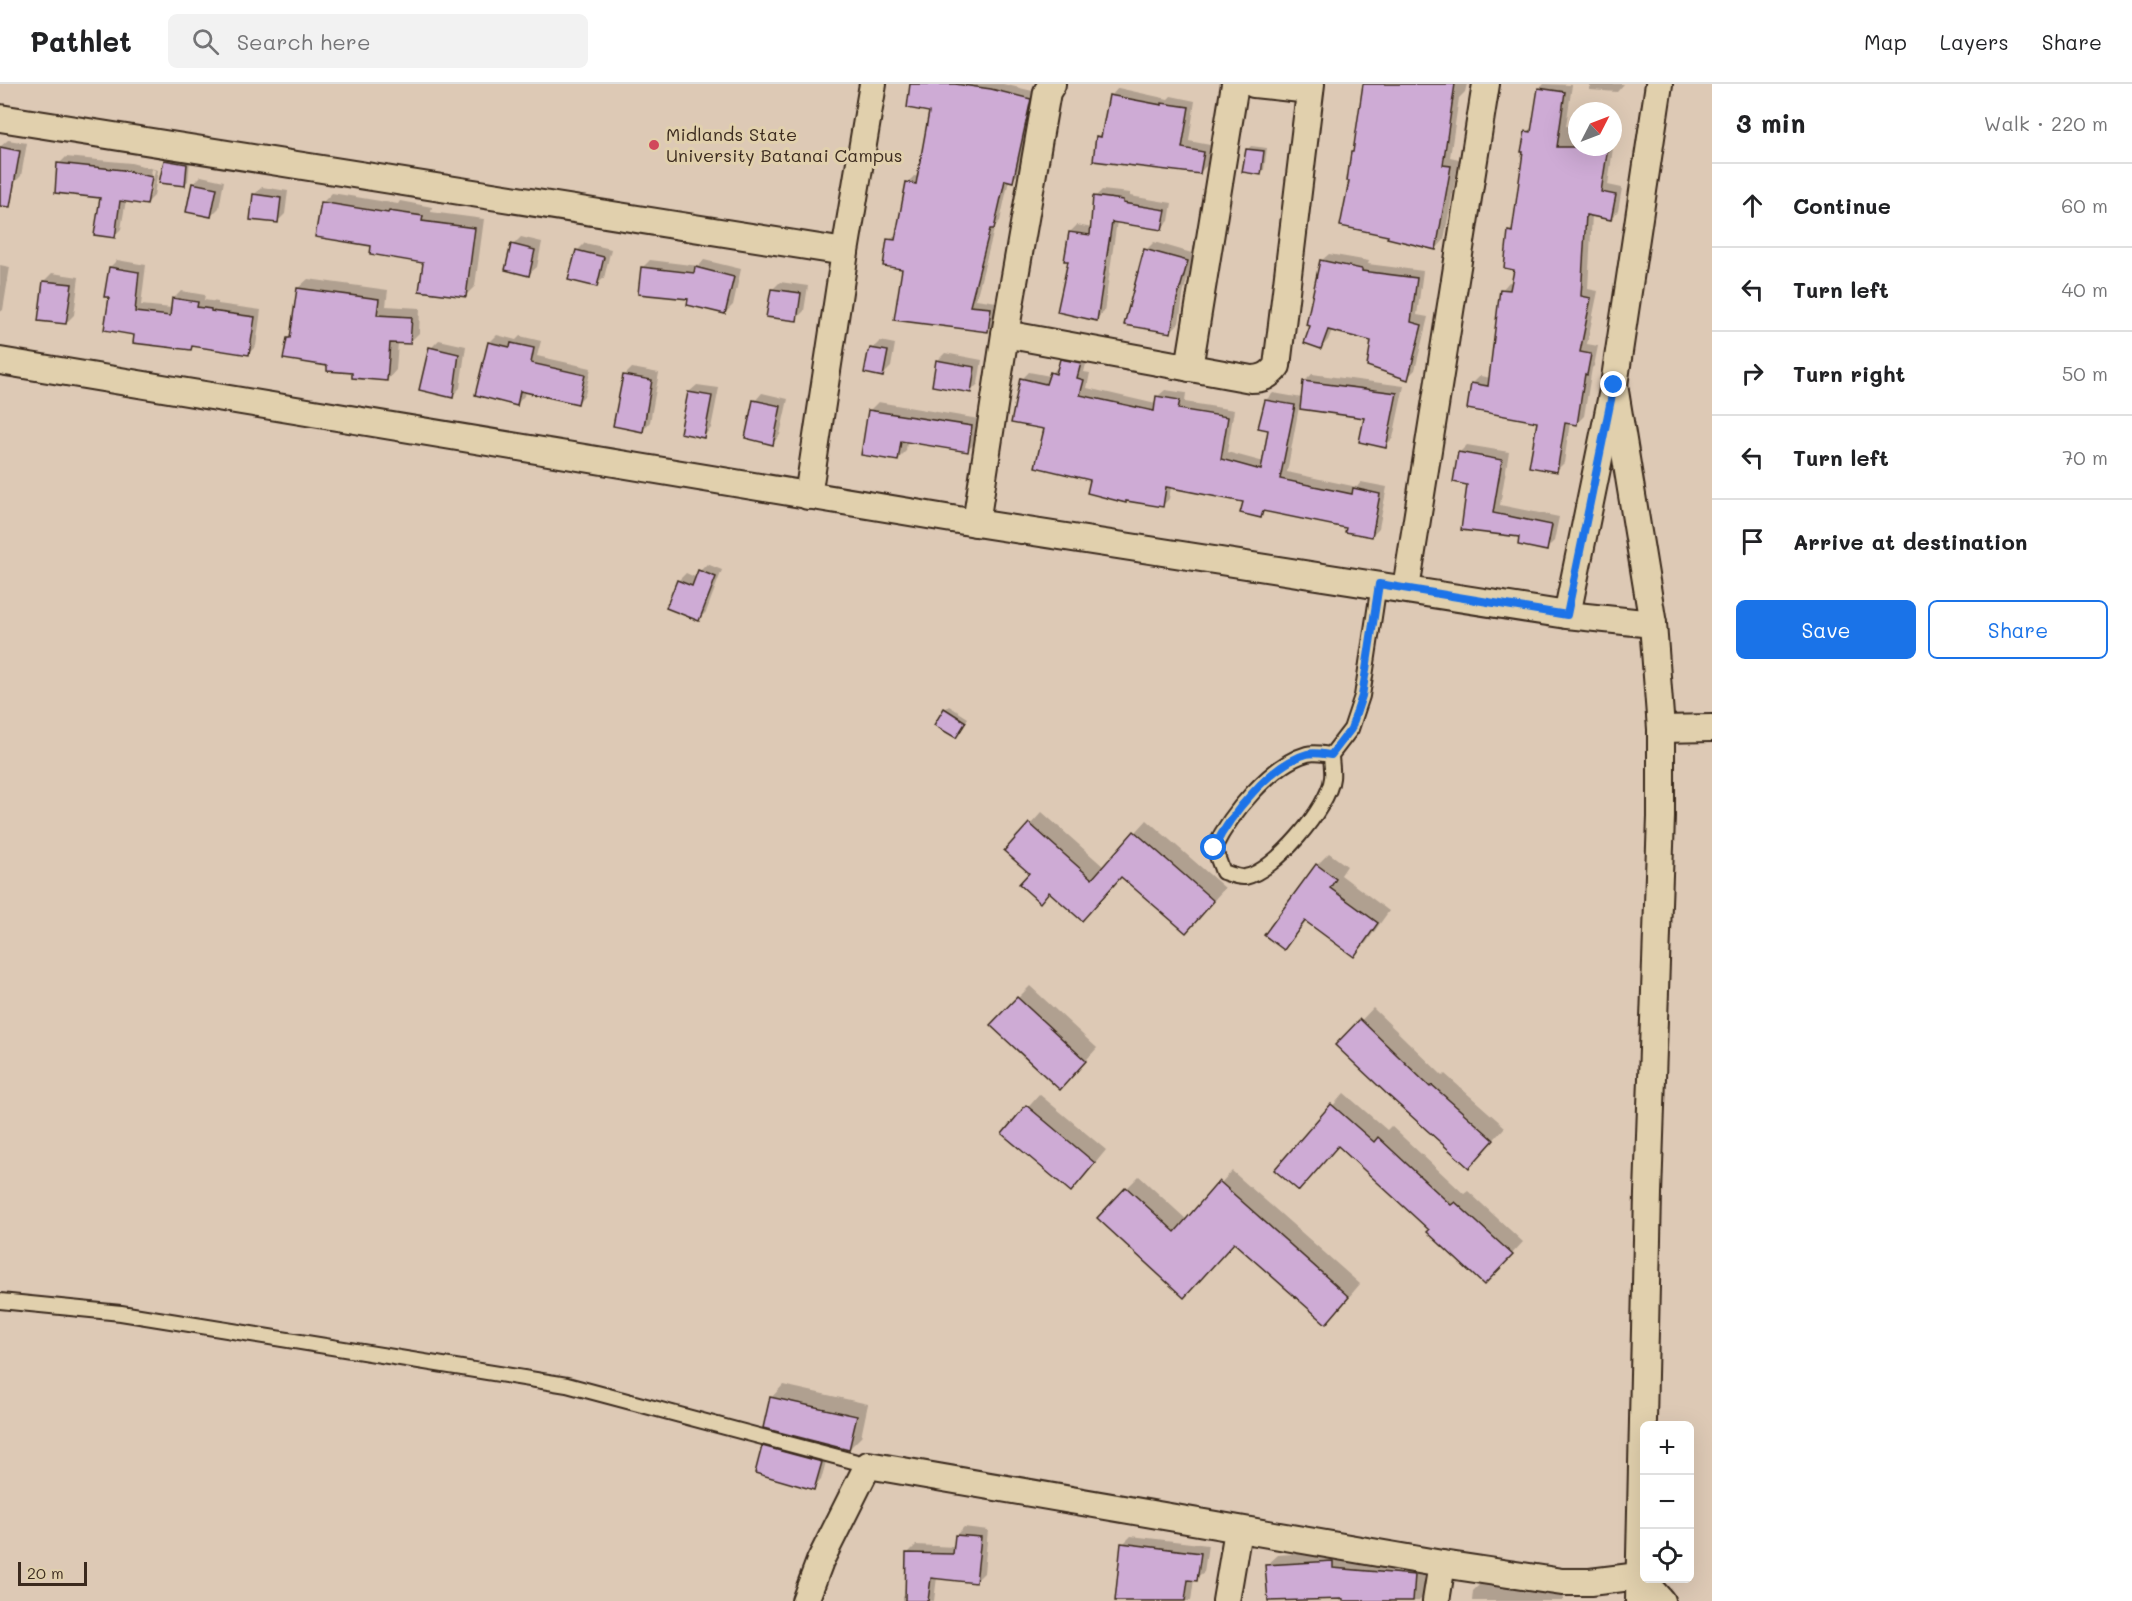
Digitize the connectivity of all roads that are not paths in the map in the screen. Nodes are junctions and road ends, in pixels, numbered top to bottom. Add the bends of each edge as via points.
1 (873, 84) edge
2 (1052, 84) edge
3 (1235, 84) edge
4 (1254, 84) edge
5 (1485, 84) edge
6 (1659, 84) edge
7 (1311, 87) edge
8 (0, 118) edge
9 (845, 252) junction
10 (1005, 334) junction
11 (0, 361) edge
12 (1189, 368) junction
13 (1614, 385) junction
14 (808, 496) junction
15 (976, 523) junction
16 (1379, 584) junction
17 (1406, 589) junction
18 (1567, 615) junction
19 (1653, 624) junction
20 (1712, 728) edge
21 (1661, 729) junction
22 (1331, 755) junction
23 (0, 1300) edge
24 (868, 1465) junction
25 (1238, 1530) junction
26 (1442, 1564) junction
27 (1639, 1589) edge
28 (804, 1601) edge
29 (1226, 1601) edge
30 (1436, 1601) edge
31 (1661, 1601) edge

1 - 9 street
2 - 10 street via 1047,92
3 - 12 street
4 - 7 street
5 - 17 street
6 - 13 street
7 - 12 street via 1277,366 1262,380
8 - 9 street
9 - 14 street
10 - 12 street
10 - 15 street
11 - 14 street
13 - 18 street
13 - 19 street
14 - 15 street
15 - 16 street
16 - 17 street
16 - 22 lane via 1362,696 1351,729
17 - 18 street
18 - 19 street
19 - 21 street
20 - 21 street
21 - 27 street
22 - 22 lane via 1332,779 1324,804 1298,837 1266,868 1244,878 1222,872 1214,848 1224,828 1252,793 1288,762 1310,753
23 - 24 lane via 120,1313 567,1385
24 - 25 street
24 - 28 street
25 - 26 street
25 - 29 street
26 - 27 street
26 - 30 street
27 - 31 street

